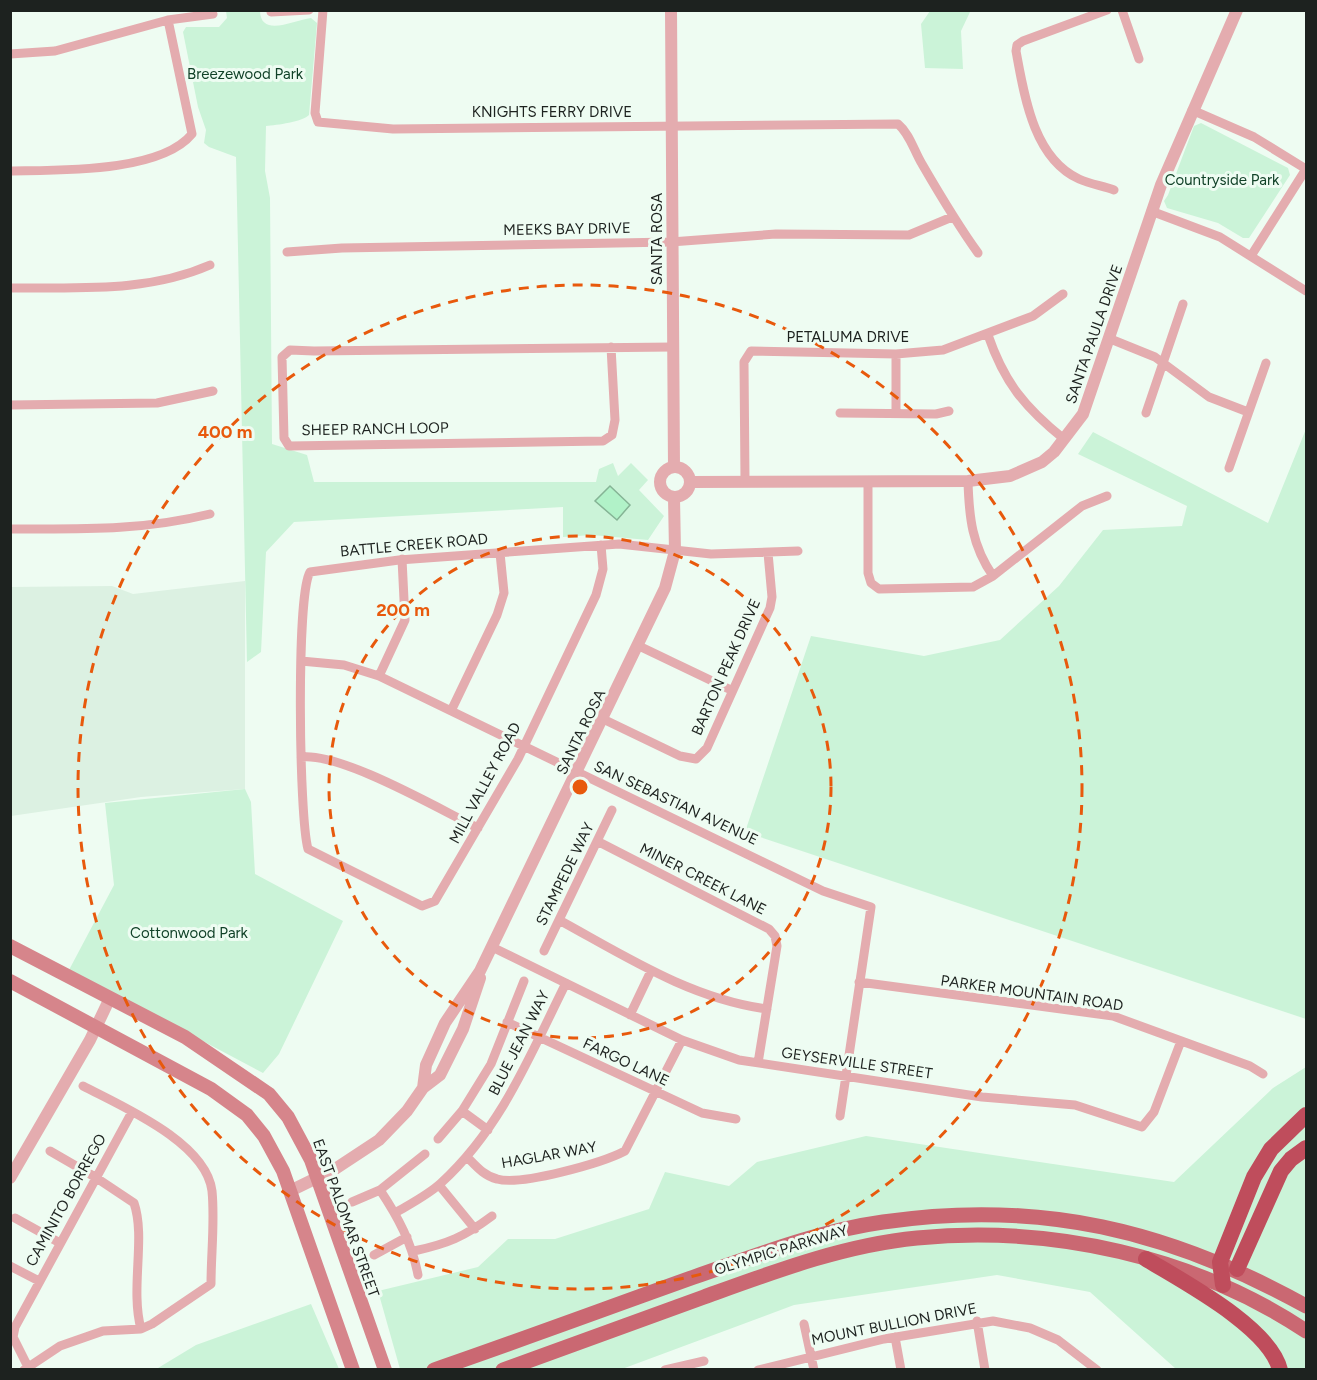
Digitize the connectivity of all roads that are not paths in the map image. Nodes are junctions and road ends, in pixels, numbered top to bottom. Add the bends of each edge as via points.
1 (309, 10) edge
2 (323, 10) edge
3 (671, 10) edge
4 (1107, 10) edge
5 (1122, 10) edge
6 (1237, 10) edge
7 (272, 12) dead end
8 (213, 14) dead end
9 (168, 20) junction
10 (10, 54) edge
11 (1139, 59) dead end
12 (1192, 111) junction
13 (672, 128) junction
14 (1306, 169) edge
15 (10, 171) edge
16 (1114, 190) dead end
17 (1151, 211) junction
18 (952, 217) junction
19 (671, 242) junction
20 (287, 252) dead end
21 (978, 253) dead end
22 (1251, 256) junction
23 (210, 265) dead end
24 (10, 288) edge
25 (1306, 291) edge
26 (1063, 294) dead end
27 (1183, 304) dead end
28 (988, 335) junction
29 (1108, 338) junction
30 (611, 347) junction
31 (673, 347) junction
32 (896, 354) junction
33 (1164, 363) junction
34 (1266, 363) dead end
35 (213, 391) dead end
36 (10, 405) edge
37 (949, 411) dead end
38 (896, 412) junction
39 (1248, 412) junction
40 (840, 413) dead end
41 (1146, 413) dead end
42 (1064, 439) junction
43 (674, 467) junction
44 (1229, 468) dead end
45 (745, 480) junction
46 (968, 481) junction
47 (690, 482) junction
48 (868, 482) junction
49 (1107, 496) dead end
50 (674, 498) junction
51 (210, 514) dead end
52 (10, 529) edge
53 (601, 545) junction
54 (675, 551) junction
55 (798, 551) dead end
56 (500, 553) junction
57 (768, 553) junction
58 (402, 560) junction
59 (993, 576) junction
60 (639, 646) junction
61 (302, 661) junction
62 (379, 676) junction
63 (732, 690) junction
64 (450, 711) junction
65 (603, 719) junction
66 (524, 746) junction
67 (302, 757) junction
68 (578, 773) junction
69 (612, 810) dead end
70 (478, 828) junction
71 (597, 841) junction
72 (308, 849) joint
73 (559, 920) junction
74 (10, 946) edge
75 (492, 947) junction
76 (544, 951) dead end
77 (480, 971) junction
78 (651, 971) junction
79 (10, 981) edge
80 (524, 981) dead end
81 (859, 982) junction
82 (566, 983) junction
83 (110, 998) junction
84 (767, 1009) junction
85 (630, 1015) junction
86 (507, 1022) junction
87 (98, 1026) junction
88 (539, 1037) junction
89 (682, 1040) junction
90 (1181, 1041) junction
91 (758, 1063) junction
92 (1263, 1074) dead end
93 (846, 1076) junction
94 (83, 1086) dead end
95 (423, 1088) junction
96 (656, 1092) junction
97 (132, 1112) junction
98 (462, 1112) junction
99 (1306, 1114) edge
100 (840, 1116) dead end
101 (736, 1119) dead end
102 (488, 1130) junction
103 (438, 1139) dead end
104 (1306, 1148) edge
105 (50, 1151) dead end
106 (425, 1154) dead end
107 (467, 1157) junction
108 (95, 1177) junction
109 (10, 1178) edge
110 (317, 1178) junction
111 (439, 1185) junction
112 (380, 1190) junction
113 (290, 1191) junction
114 (352, 1202) dead end
115 (395, 1213) junction
116 (492, 1216) dead end
117 (15, 1218) dead end
118 (475, 1229) junction
119 (407, 1236) junction
120 (60, 1243) junction
121 (414, 1251) junction
122 (374, 1254) dead end
123 (1146, 1258) junction
124 (1220, 1262) junction
125 (10, 1266) edge
126 (1237, 1269) junction
127 (418, 1275) dead end
128 (39, 1281) junction
129 (1223, 1285) junction
130 (1306, 1306) edge
131 (14, 1318) edge
132 (977, 1321) junction
133 (804, 1324) dead end
134 (141, 1329) junction
135 (1306, 1331) edge
136 (895, 1337) junction
137 (811, 1356) junction
138 (704, 1361) dead end
139 (26, 1368) edge
140 (353, 1370) edge
141 (385, 1370) edge
142 (434, 1370) edge
143 (503, 1370) edge
144 (665, 1370) edge
145 (758, 1370) edge
146 (814, 1370) edge
147 (901, 1370) edge
148 (985, 1370) edge
149 (1097, 1370) edge
150 (1280, 1370) edge

1 - 7 street
2 - 13 street, KNIGHTS FERRY DRIVE via 315,113 318,122 393,129
3 - 13 street, SANTA ROSA
4 - 16 street via 1023,41 1016,51 1032,115 1046,150 1078,179
5 - 11 street
6 - 12 street, SANTA PAULA DRIVE
8 - 9 street
9 - 10 street via 55,51
9 - 15 street via 192,134 182,146 88,171
12 - 14 street via 1254,137
12 - 17 street, SANTA PAULA DRIVE
13 - 18 street, KNIGHTS FERRY DRIVE via 898,124 905,130
13 - 19 street, SANTA ROSA
14 - 22 street
17 - 22 street via 1190,224
17 - 29 street, SANTA PAULA DRIVE
18 - 19 street, MEEKS BAY DRIVE via 909,236 776,234
18 - 21 street
19 - 20 street, MEEKS BAY DRIVE
19 - 31 street, SANTA ROSA
22 - 25 street
23 - 24 street via 168,281 136,286
26 - 28 street, PETALUMA DRIVE via 1033,316
27 - 33 street
28 - 32 street, PETALUMA DRIVE via 943,350
28 - 42 street via 1001,371 1021,400
29 - 33 street
29 - 42 street, SANTA PAULA DRIVE via 1083,414
30 - 30 street, SHEEP RANCH LOOP via 290,350 282,357 285,438 289,446 603,441 612,435 615,420
30 - 31 street, SHEEP RANCH LOOP
31 - 43 street, SANTA ROSA
32 - 38 street
32 - 45 street, PETALUMA DRIVE via 751,351 744,362
33 - 39 street via 1209,397
33 - 41 street
34 - 39 street
35 - 36 street via 157,403
37 - 38 street
38 - 40 street
39 - 44 street
42 - 46 street, SANTA PAULA DRIVE via 1042,462 1026,471
43 - 47 street via 687,473
43 - 50 street via 662,473 659,482 665,494
45 - 47 street, SANTA PAULA DRIVE
45 - 48 street, SANTA PAULA DRIVE
46 - 48 street, SANTA PAULA DRIVE
46 - 59 street via 971,528
47 - 50 street via 687,492
48 - 59 street via 871,583 879,589 954,589 973,587
49 - 59 street via 1082,506
50 - 54 street, SANTA ROSA
51 - 52 street via 131,528
53 - 54 street, BATTLE CREEK ROAD
53 - 56 street, BATTLE CREEK ROAD
53 - 66 street, MILL VALLEY ROAD via 603,569 596,595
54 - 57 street, BATTLE CREEK ROAD
54 - 60 street, SANTA ROSA via 665,588
55 - 57 street, BATTLE CREEK ROAD
56 - 58 street, BATTLE CREEK ROAD
56 - 64 street via 504,593
57 - 63 street, BARTON PEAK DRIVE via 770,608
58 - 61 street, BATTLE CREEK ROAD via 310,572 304,598
58 - 62 street via 405,620
60 - 63 street
60 - 65 street, SANTA ROSA
61 - 62 street, SAN SEBASTIAN AVENUE via 344,664
61 - 67 street, BATTLE CREEK ROAD
62 - 64 street, SAN SEBASTIAN AVENUE
63 - 65 street, BARTON PEAK DRIVE via 707,748 696,759 680,756
64 - 66 street, SAN SEBASTIAN AVENUE
65 - 68 street, SANTA ROSA
66 - 68 street, SAN SEBASTIAN AVENUE
66 - 70 street, MILL VALLEY ROAD
67 - 70 street via 314,755 359,770
67 - 72 street, BATTLE CREEK ROAD via 304,834
68 - 75 street, SANTA ROSA
68 - 81 street, SAN SEBASTIAN AVENUE via 823,891 872,907
69 - 71 street, STAMPEDE WAY
70 - 72 street, MILL VALLEY ROAD via 435,901 422,906
71 - 73 street, STAMPEDE WAY
71 - 84 street, MINER CREEK LANE via 769,929 777,946
73 - 76 street, STAMPEDE WAY
73 - 78 street
74 - 83 main road, EAST PALOMAR STREET
75 - 77 street, SANTA ROSA
75 - 82 street, GEYSERVILLE STREET
77 - 95 street, SANTA ROSA via 445,1023 426,1065
77 - 95 street, SANTA ROSA via 476,994 454,1051 440,1075
78 - 84 street via 733,1005
78 - 85 street
79 - 87 main road
80 - 86 street
81 - 90 street, PARKER MOUNTAIN ROAD via 1113,1016
81 - 93 street
82 - 85 street, GEYSERVILLE STREET
82 - 88 street, BLUE JEAN WAY
83 - 87 street
83 - 110 main road, EAST PALOMAR STREET via 185,1037 268,1094 288,1117
84 - 91 street, MINER CREEK LANE
85 - 89 street, GEYSERVILLE STREET
86 - 88 street, FARGO LANE
86 - 98 street via 491,1064
87 - 109 street
87 - 113 main road via 211,1089 247,1115 264,1136
88 - 96 street, FARGO LANE
88 - 102 street, BLUE JEAN WAY via 511,1096
89 - 91 street, GEYSERVILLE STREET
89 - 96 street, HAGLAR WAY
90 - 92 street, PARKER MOUNTAIN ROAD
90 - 93 street, GEYSERVILLE STREET via 1154,1112 1142,1127 1075,1105 982,1097
91 - 93 street, GEYSERVILLE STREET
93 - 100 street
94 - 97 street
95 - 110 street, SANTA ROSA via 379,1140
96 - 101 street, FARGO LANE via 702,1113
96 - 107 street, HAGLAR WAY via 632,1142 609,1160 503,1181 483,1173
97 - 108 street, CAMINITO BORREGO
97 - 134 street via 177,1139 197,1162 212,1189 211,1284
98 - 102 street
98 - 103 street
99 - 124 highway via 1278,1141 1259,1167
102 - 107 street, BLUE JEAN WAY
104 - 126 highway via 1281,1172
105 - 108 street
106 - 112 street
107 - 111 street, BLUE JEAN WAY
108 - 120 street, CAMINITO BORREGO
108 - 134 street via 131,1199 136,1210 135,1308
110 - 113 street, SANTA ROSA
110 - 141 main road, EAST PALOMAR STREET
111 - 115 street, BLUE JEAN WAY
111 - 118 street
112 - 114 street
112 - 115 street
113 - 140 main road
115 - 119 street
116 - 118 street
117 - 120 street
118 - 121 street via 448,1243
119 - 121 street
119 - 122 street
120 - 128 street, CAMINITO BORREGO
121 - 127 street
123 - 129 main road, OLYMPIC PARKWAY
123 - 143 main road, OLYMPIC PARKWAY via 1034,1236 916,1238 850,1250 785,1268
123 - 150 highway via 1255,1332 1268,1345
124 - 126 main road, OLYMPIC PARKWAY
124 - 129 highway
124 - 142 main road, OLYMPIC PARKWAY via 1126,1232 1034,1217 980,1214 881,1222 781,1246
125 - 128 street
126 - 130 main road, OLYMPIC PARKWAY
128 - 131 street, CAMINITO BORREGO
129 - 135 main road, OLYMPIC PARKWAY
131 - 139 street, CAMINITO BORREGO via 14,1336
132 - 136 street, MOUNT BULLION DRIVE
132 - 148 street
132 - 149 street, MOUNT BULLION DRIVE via 993,1320 1030,1328 1058,1340
133 - 137 street
134 - 139 street via 103,1331 60,1346
136 - 137 street, MOUNT BULLION DRIVE
136 - 147 street
137 - 145 street, MOUNT BULLION DRIVE
137 - 146 street
138 - 144 street

